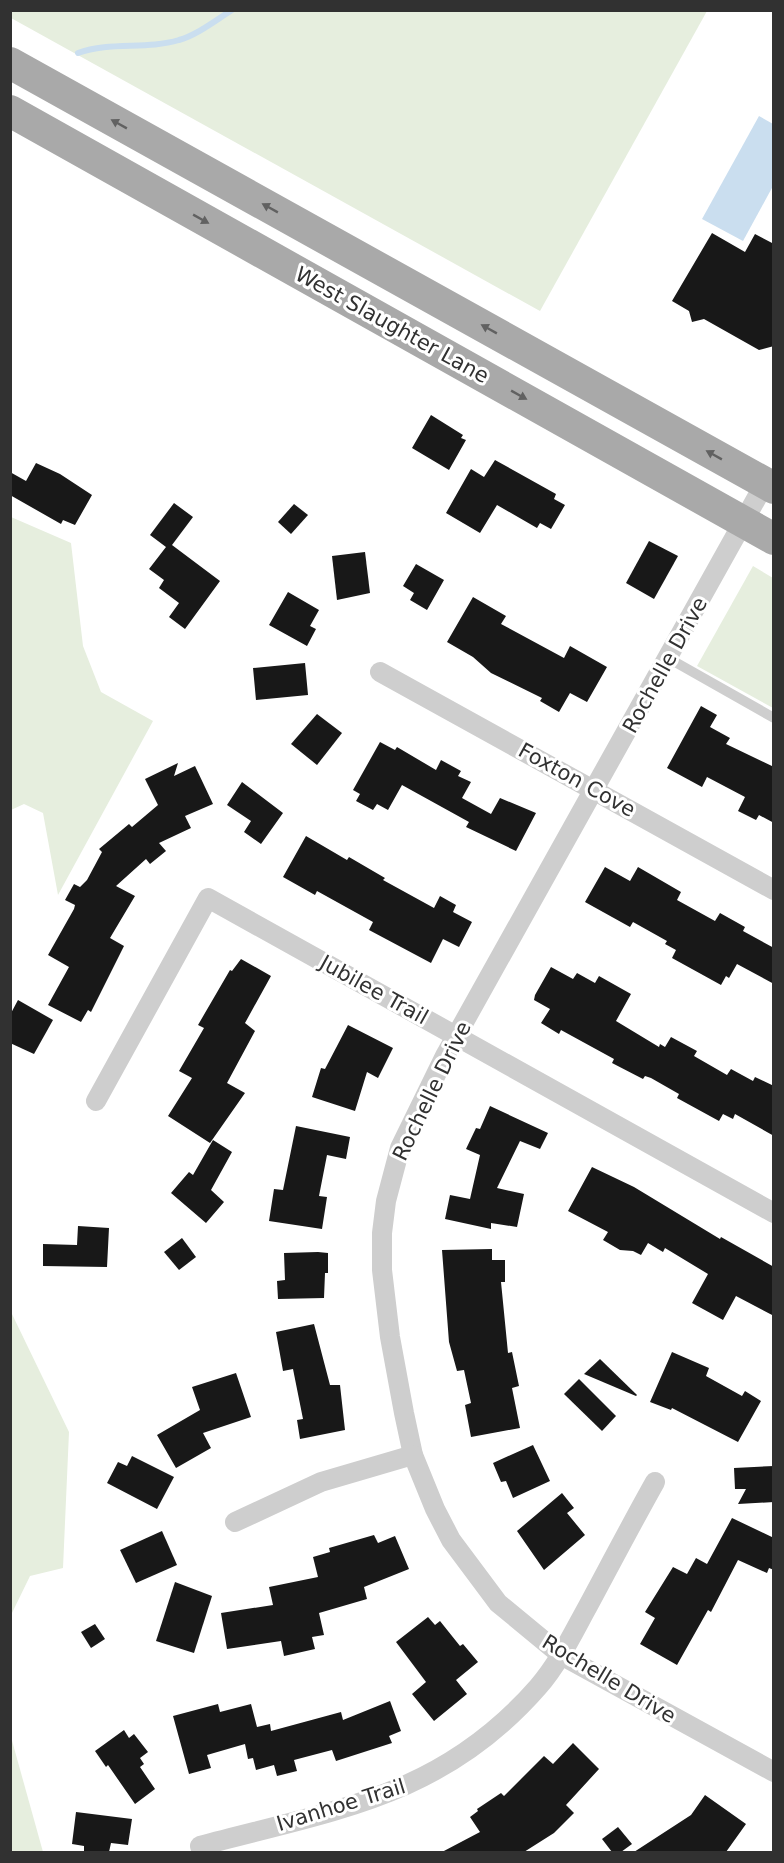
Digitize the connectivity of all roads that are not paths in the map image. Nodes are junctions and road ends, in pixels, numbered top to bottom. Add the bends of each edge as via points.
1 (10, 63) edge
2 (10, 111) edge
3 (170, 153) junction
4 (150, 190) junction
5 (770, 486) edge
6 (743, 521) junction
7 (774, 539) edge
8 (669, 658) junction
9 (380, 672) dead end
10 (774, 718) edge
11 (596, 791) junction
12 (774, 890) edge
13 (456, 1036) junction
14 (96, 1101) dead end
15 (774, 1213) edge
16 (413, 1455) junction
17 (655, 1482) dead end
18 (235, 1522) dead end
19 (561, 1655) junction
20 (774, 1772) edge
21 (201, 1849) edge

3 -> 1 main road, West Slaughter Lane
2 - 4 main road, West Slaughter Lane
3 - 4 main road
5 -> 3 main road, West Slaughter Lane
4 -> 6 main road, West Slaughter Lane
5 - 6 street, Rochelle Drive
6 - 7 main road, West Slaughter Lane
6 - 8 street, Rochelle Drive
8 - 10 lane
8 - 11 street, Rochelle Drive
9 - 11 street, Foxton Cove
11 - 12 street, Foxton Cove
11 - 13 street, Rochelle Drive
13 - 14 street, Jubilee Trail via 208,898
13 - 15 street, Jubilee Trail
13 - 16 street, Rochelle Drive via 400,1148 382,1233 390,1337
16 - 18 street via 321,1482
16 - 19 street, Rochelle Drive via 451,1540 474,1574 498,1603
17 - 19 street, Ivanhoe Trail
19 - 20 street, Rochelle Drive
19 - 21 street, Ivanhoe Trail via 538,1686 489,1736 424,1779 374,1800

